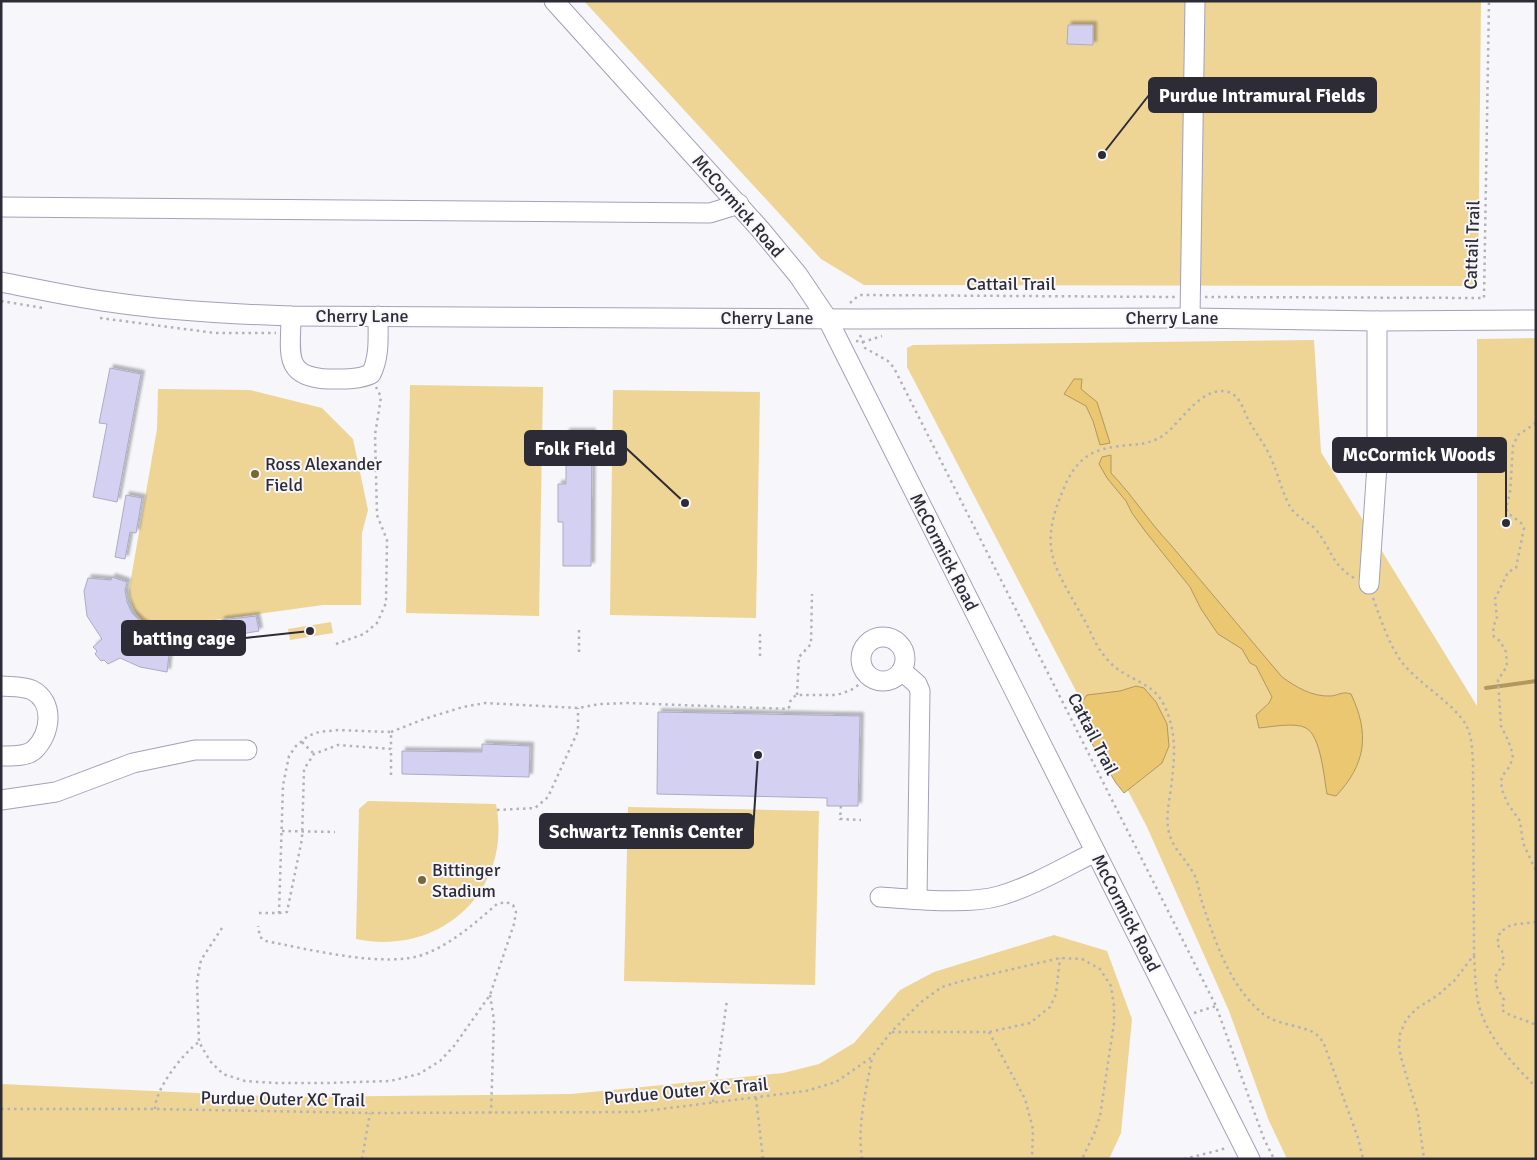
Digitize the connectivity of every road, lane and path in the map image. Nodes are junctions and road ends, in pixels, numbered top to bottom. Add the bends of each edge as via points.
1 (554, 1) edge
2 (1195, 1) edge
3 (1489, 1) edge
4 (738, 204) junction
5 (1, 207) edge
6 (1, 282) edge
7 (1180, 297) dead end
8 (1200, 297) dead end
9 (850, 308) dead end
10 (291, 316) junction
11 (378, 316) junction
12 (827, 318) junction
13 (1190, 318) junction
14 (1376, 320) junction
15 (1536, 320) edge
16 (861, 338) dead end
17 (370, 374) junction
18 (1536, 423) edge
19 (1369, 584) junction
20 (812, 594) dead end
21 (579, 630) dead end
22 (760, 633) dead end
23 (336, 644) dead end
24 (579, 653) dead end
25 (760, 656) dead end
26 (902, 670) junction
27 (870, 676) junction
28 (1, 686) edge
29 (797, 695) junction
30 (578, 708) junction
31 (789, 709) junction
32 (789, 715) dead end
33 (391, 732) junction
34 (302, 742) junction
35 (392, 749) junction
36 (247, 750) dead end
37 (314, 754) junction
38 (1, 756) edge
39 (391, 779) dead end
40 (1, 800) edge
41 (840, 806) dead end
42 (497, 810) dead end
43 (861, 820) dead end
44 (302, 830) junction
45 (282, 831) junction
46 (335, 832) dead end
47 (1094, 852) junction
48 (1536, 871) edge
49 (880, 897) dead end
50 (917, 899) junction
51 (259, 913) dead end
52 (279, 913) junction
53 (1536, 922) edge
54 (258, 926) dead end
55 (222, 928) dead end
56 (1474, 955) junction
57 (1060, 958) junction
58 (490, 995) junction
59 (727, 1000) dead end
60 (1216, 1006) junction
61 (1178, 1018) junction
62 (1536, 1025) edge
63 (891, 1032) junction
64 (989, 1032) junction
65 (199, 1042) junction
66 (872, 1056) junction
67 (1536, 1087) edge
68 (756, 1098) junction
69 (714, 1102) junction
70 (1, 1109) edge
71 (155, 1109) junction
72 (370, 1113) junction
73 (491, 1113) junction
74 (1241, 1140) junction
75 (362, 1159) edge
76 (763, 1159) edge
77 (862, 1159) edge
78 (1032, 1159) edge
79 (1082, 1159) edge
80 (1184, 1159) edge
81 (1250, 1159) edge
82 (1274, 1159) edge
83 (1364, 1159) edge
84 (1424, 1159) edge

1 - 4 street, McCormick Road
2 - 13 street
3 - 8 path, Cattail Trail via 1484,298
4 - 5 street via 710,213
4 - 12 street, McCormick Road via 798,275
6 - 10 street, Cherry Lane via 108,302
7 - 9 path, Cattail Trail via 861,295 850,303
10 - 11 street, Cherry Lane
10 - 17 street via 293,362 304,376 347,380
11 - 12 street, Cherry Lane
11 - 17 street via 377,358
12 - 13 street, Cherry Lane
12 - 47 street, McCormick Road
13 - 14 street, Cherry Lane
14 - 15 street, Cherry Lane
14 - 19 street via 1377,465
16 - 60 path, Cattail Trail via 865,348 894,368
17 - 23 path via 381,397 375,435 378,514 387,540 386,603 378,623 364,634
18 - 48 path via 1518,434 1513,446 1506,508 1524,528 1516,568 1508,572 1495,599 1497,619 1493,625 1494,637 1506,652 1507,666 1498,680 1499,697 1501,726 1513,755 1501,781 1502,790 1520,821 1523,843
19 - 56 path via 1386,636 1402,662 1467,727 1473,761
19 - 83 path via 1359,581 1334,562 1318,532 1290,507 1269,453 1237,397 1230,392 1203,397 1164,435 1148,443 1109,448 1092,453 1079,462 1066,482 1050,532 1051,556 1099,649 1115,668 1147,686 1162,700 1171,722 1175,757 1167,816 1169,834 1177,852 1193,872 1219,951 1241,992 1263,1014 1316,1033 1324,1044
20 - 29 path via 810,644 799,657
21 - 24 path
22 - 25 path
26 - 27 street via 891,680 876,680
26 - 27 street via 905,656 899,643 893,638 878,637 862,650 861,665
26 - 50 street via 918,684 920,690
27 - 29 path via 838,695
28 - 38 street via 32,690 43,701 50,717 45,735 34,751 18,756
29 - 31 path via 789,703
30 - 31 path via 627,703
30 - 33 path via 485,703 432,716
30 - 42 path via 578,731 548,797 535,808
31 - 32 path
33 - 34 path via 319,732
33 - 35 path
34 - 37 path
34 - 45 path via 289,756 286,767
35 - 37 path via 338,746
35 - 39 path
36 - 40 street via 195,750 133,763 56,792
37 - 44 path via 304,769
41 - 43 path via 840,819
44 - 45 path
44 - 46 path
44 - 52 path via 287,912
45 - 52 path
47 - 50 street via 998,896 976,900
47 - 61 street, McCormick Road
49 - 50 street
51 - 52 path
53 - 62 path via 1512,925 1500,932 1497,944 1504,963 1495,977 1496,987 1504,1000 1502,1010 1509,1016
54 - 58 path via 260,937 266,941 395,960 433,950 459,936 498,904 506,902 513,905 516,912 514,924
55 - 65 path via 201,960 198,974
56 - 67 path via 1477,997 1488,1029
56 - 84 path via 1454,981 1416,1009 1400,1034 1399,1048 1418,1114
57 - 63 path, Purdue Outer XC Trail via 942,987 921,1002
57 - 64 path via 1056,994 1050,1008 1030,1023
57 - 79 path, Purdue Outer XC Trail via 1082,959 1100,969 1111,986 1114,1006 1100,1116
58 - 65 path via 440,1061 419,1074 390,1080 245,1081 223,1074 210,1061
58 - 73 path via 494,1020
59 - 69 path
60 - 61 path
60 - 82 path, Cattail Trail
61 - 74 street, McCormick Road
63 - 64 path
63 - 66 path, Purdue Outer XC Trail
64 - 78 path via 1025,1099 1033,1129
65 - 71 path via 190,1048 162,1088
66 - 68 path, Purdue Outer XC Trail via 836,1082 806,1091
66 - 77 path via 861,1116
68 - 69 path, Purdue Outer XC Trail
68 - 76 path
69 - 73 path, Purdue Outer XC Trail via 638,1112
70 - 71 path, Purdue Outer XC Trail
71 - 72 path, Purdue Outer XC Trail
72 - 73 path, Purdue Outer XC Trail
72 - 75 path
74 - 80 path via 1220,1150
74 - 81 street, McCormick Road

